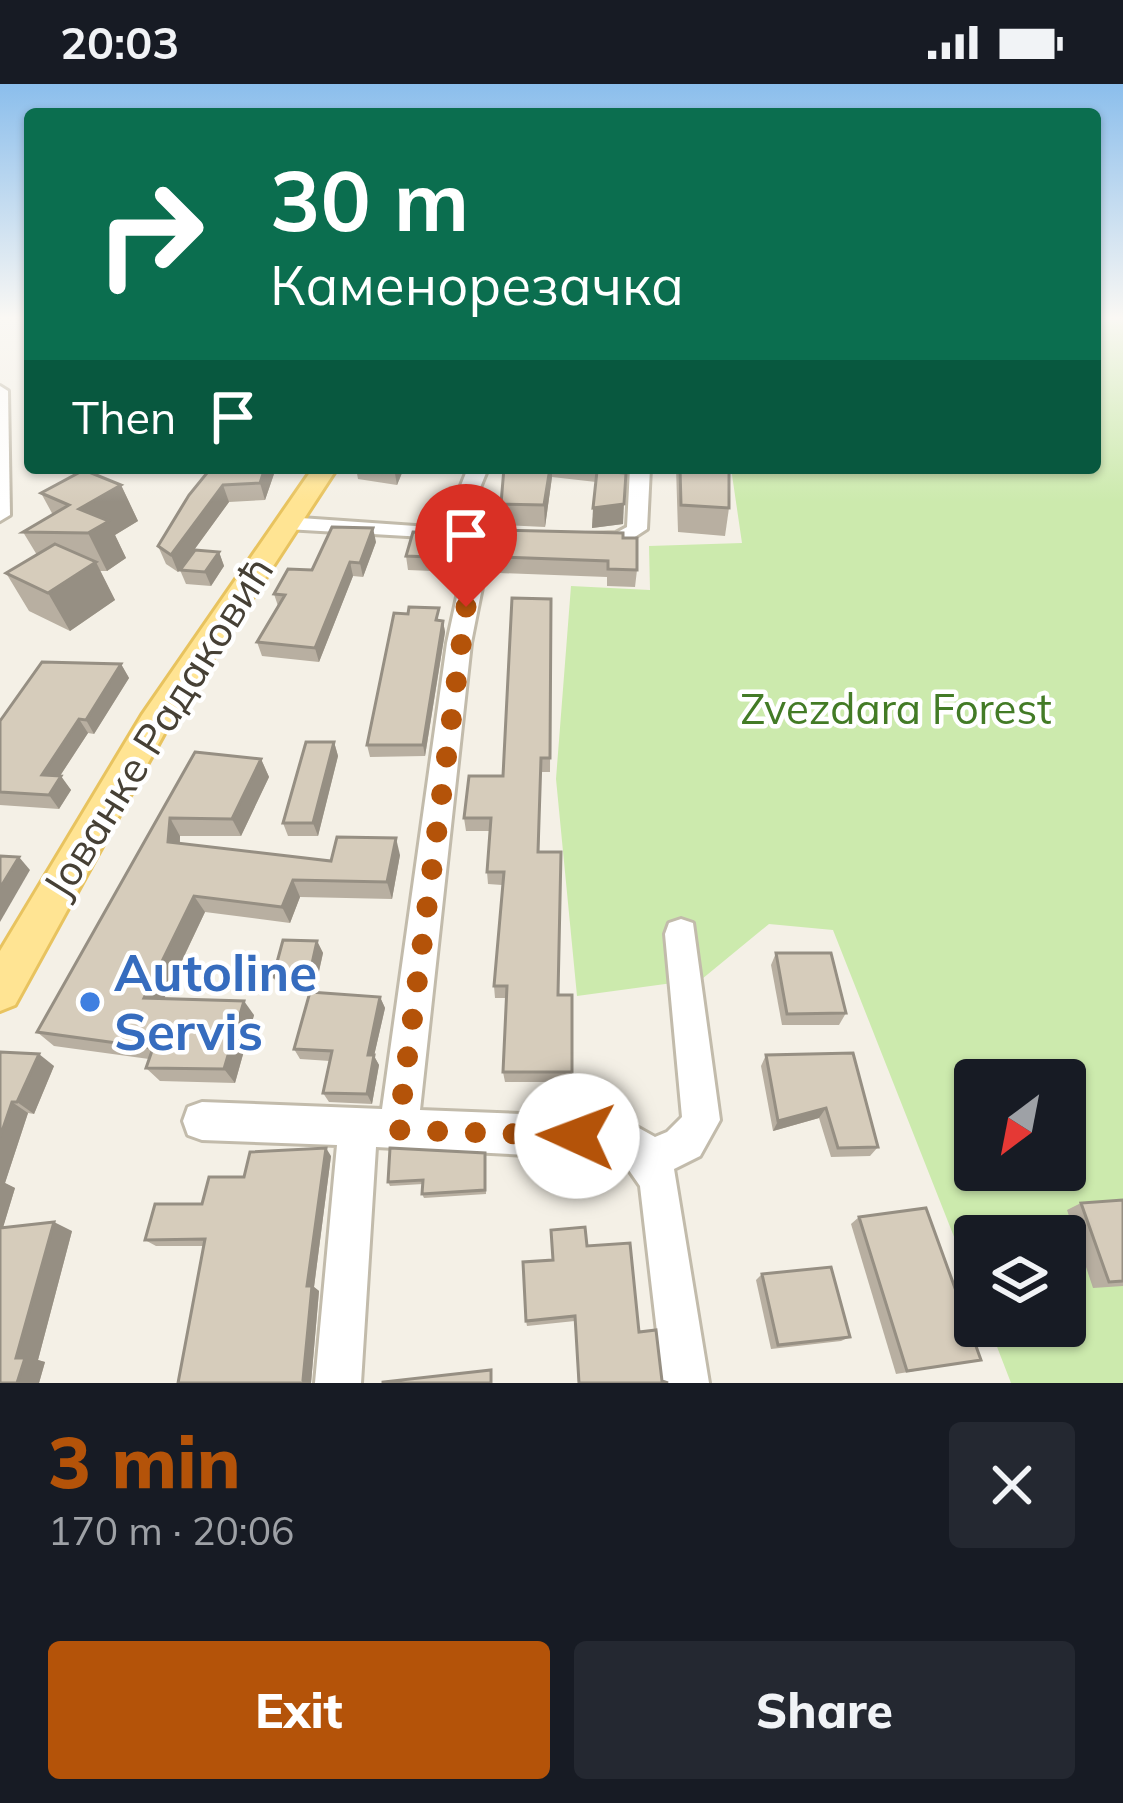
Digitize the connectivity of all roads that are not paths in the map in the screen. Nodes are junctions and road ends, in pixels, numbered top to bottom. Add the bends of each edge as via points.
1 (0, 391) edge
2 (2, 438) edge
3 (321, 474) edge
4 (478, 474) edge
5 (640, 474) edge
6 (0, 515) edge
7 (286, 523) junction
8 (479, 536) junction
9 (575, 539) edge
10 (680, 934) dead end
11 (0, 991) edge
12 (202, 1121) dead end
13 (378, 1130) junction
14 (649, 1158) junction
15 (338, 1383) edge
16 (686, 1383) edge

1 - 2 street
2 - 6 street
3 - 7 main road, Јованке Радаковић
4 - 8 street
5 - 9 street via 632,536
7 - 8 street
7 - 11 main road, Јованке Радаковић via 106,800
8 - 13 street
10 - 14 street via 701,1120 682,1148
12 - 13 street
13 - 14 street via 621,1137
13 - 15 street
14 - 16 street via 660,1186

